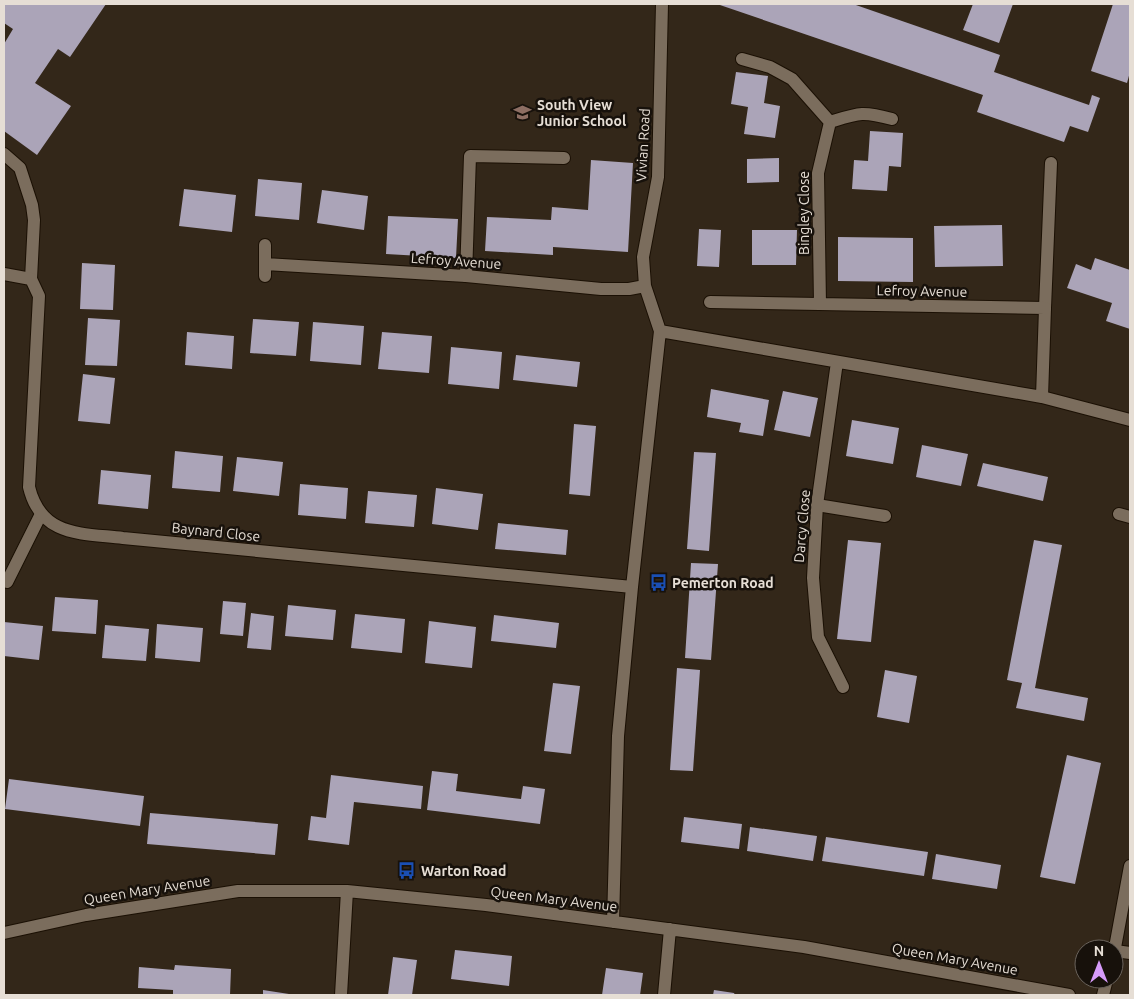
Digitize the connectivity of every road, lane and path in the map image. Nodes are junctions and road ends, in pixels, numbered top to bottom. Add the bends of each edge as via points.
1 (662, 4) edge
2 (742, 59) dead end
3 (892, 119) dead end
4 (830, 122) junction
5 (4, 154) edge
6 (564, 158) dead end
7 (1051, 162) dead end
8 (265, 245) dead end
9 (4, 274) edge
10 (466, 276) junction
11 (31, 279) junction
12 (645, 286) junction
13 (710, 302) dead end
14 (820, 304) junction
15 (1045, 308) junction
16 (660, 331) junction
17 (837, 362) junction
18 (1042, 397) junction
19 (1130, 420) edge
20 (817, 505) junction
21 (40, 514) junction
22 (885, 516) dead end
23 (7, 582) dead end
24 (632, 587) junction
25 (843, 687) dead end
26 (1130, 866) edge
27 (347, 891) junction
28 (613, 922) junction
29 (670, 929) junction
30 (4, 933) edge
31 (1116, 939) edge
32 (340, 995) edge
33 (664, 995) edge
34 (1069, 995) edge

1 - 12 street, Vivian Road via 658,177 643,257
2 - 4 street via 792,78
3 - 4 street via 869,113
4 - 14 street, Bingley Close via 818,173
5 - 11 street via 20,168 32,205
6 - 10 street via 470,156
7 - 15 street
8 - 10 street, Lefroy Avenue via 264,270
9 - 11 street
10 - 12 street, Lefroy Avenue via 601,289
11 - 21 street via 39,296 29,487 32,502
12 - 16 street
13 - 14 street, Lefroy Avenue
14 - 15 street, Lefroy Avenue
15 - 18 street
16 - 17 street
16 - 24 street
17 - 18 street
17 - 20 street, Darcy Close
18 - 19 street
20 - 22 street
20 - 25 street, Darcy Close via 812,578 818,637
21 - 23 street
21 - 24 street, Baynard Close via 61,528 81,533
24 - 28 street via 618,736
26 - 31 street
27 - 28 street, Queen Mary Avenue
27 - 30 street, Queen Mary Avenue via 238,891 86,915
27 - 32 street
28 - 29 street, Queen Mary Avenue
29 - 33 street
29 - 34 street, Queen Mary Avenue via 804,947

